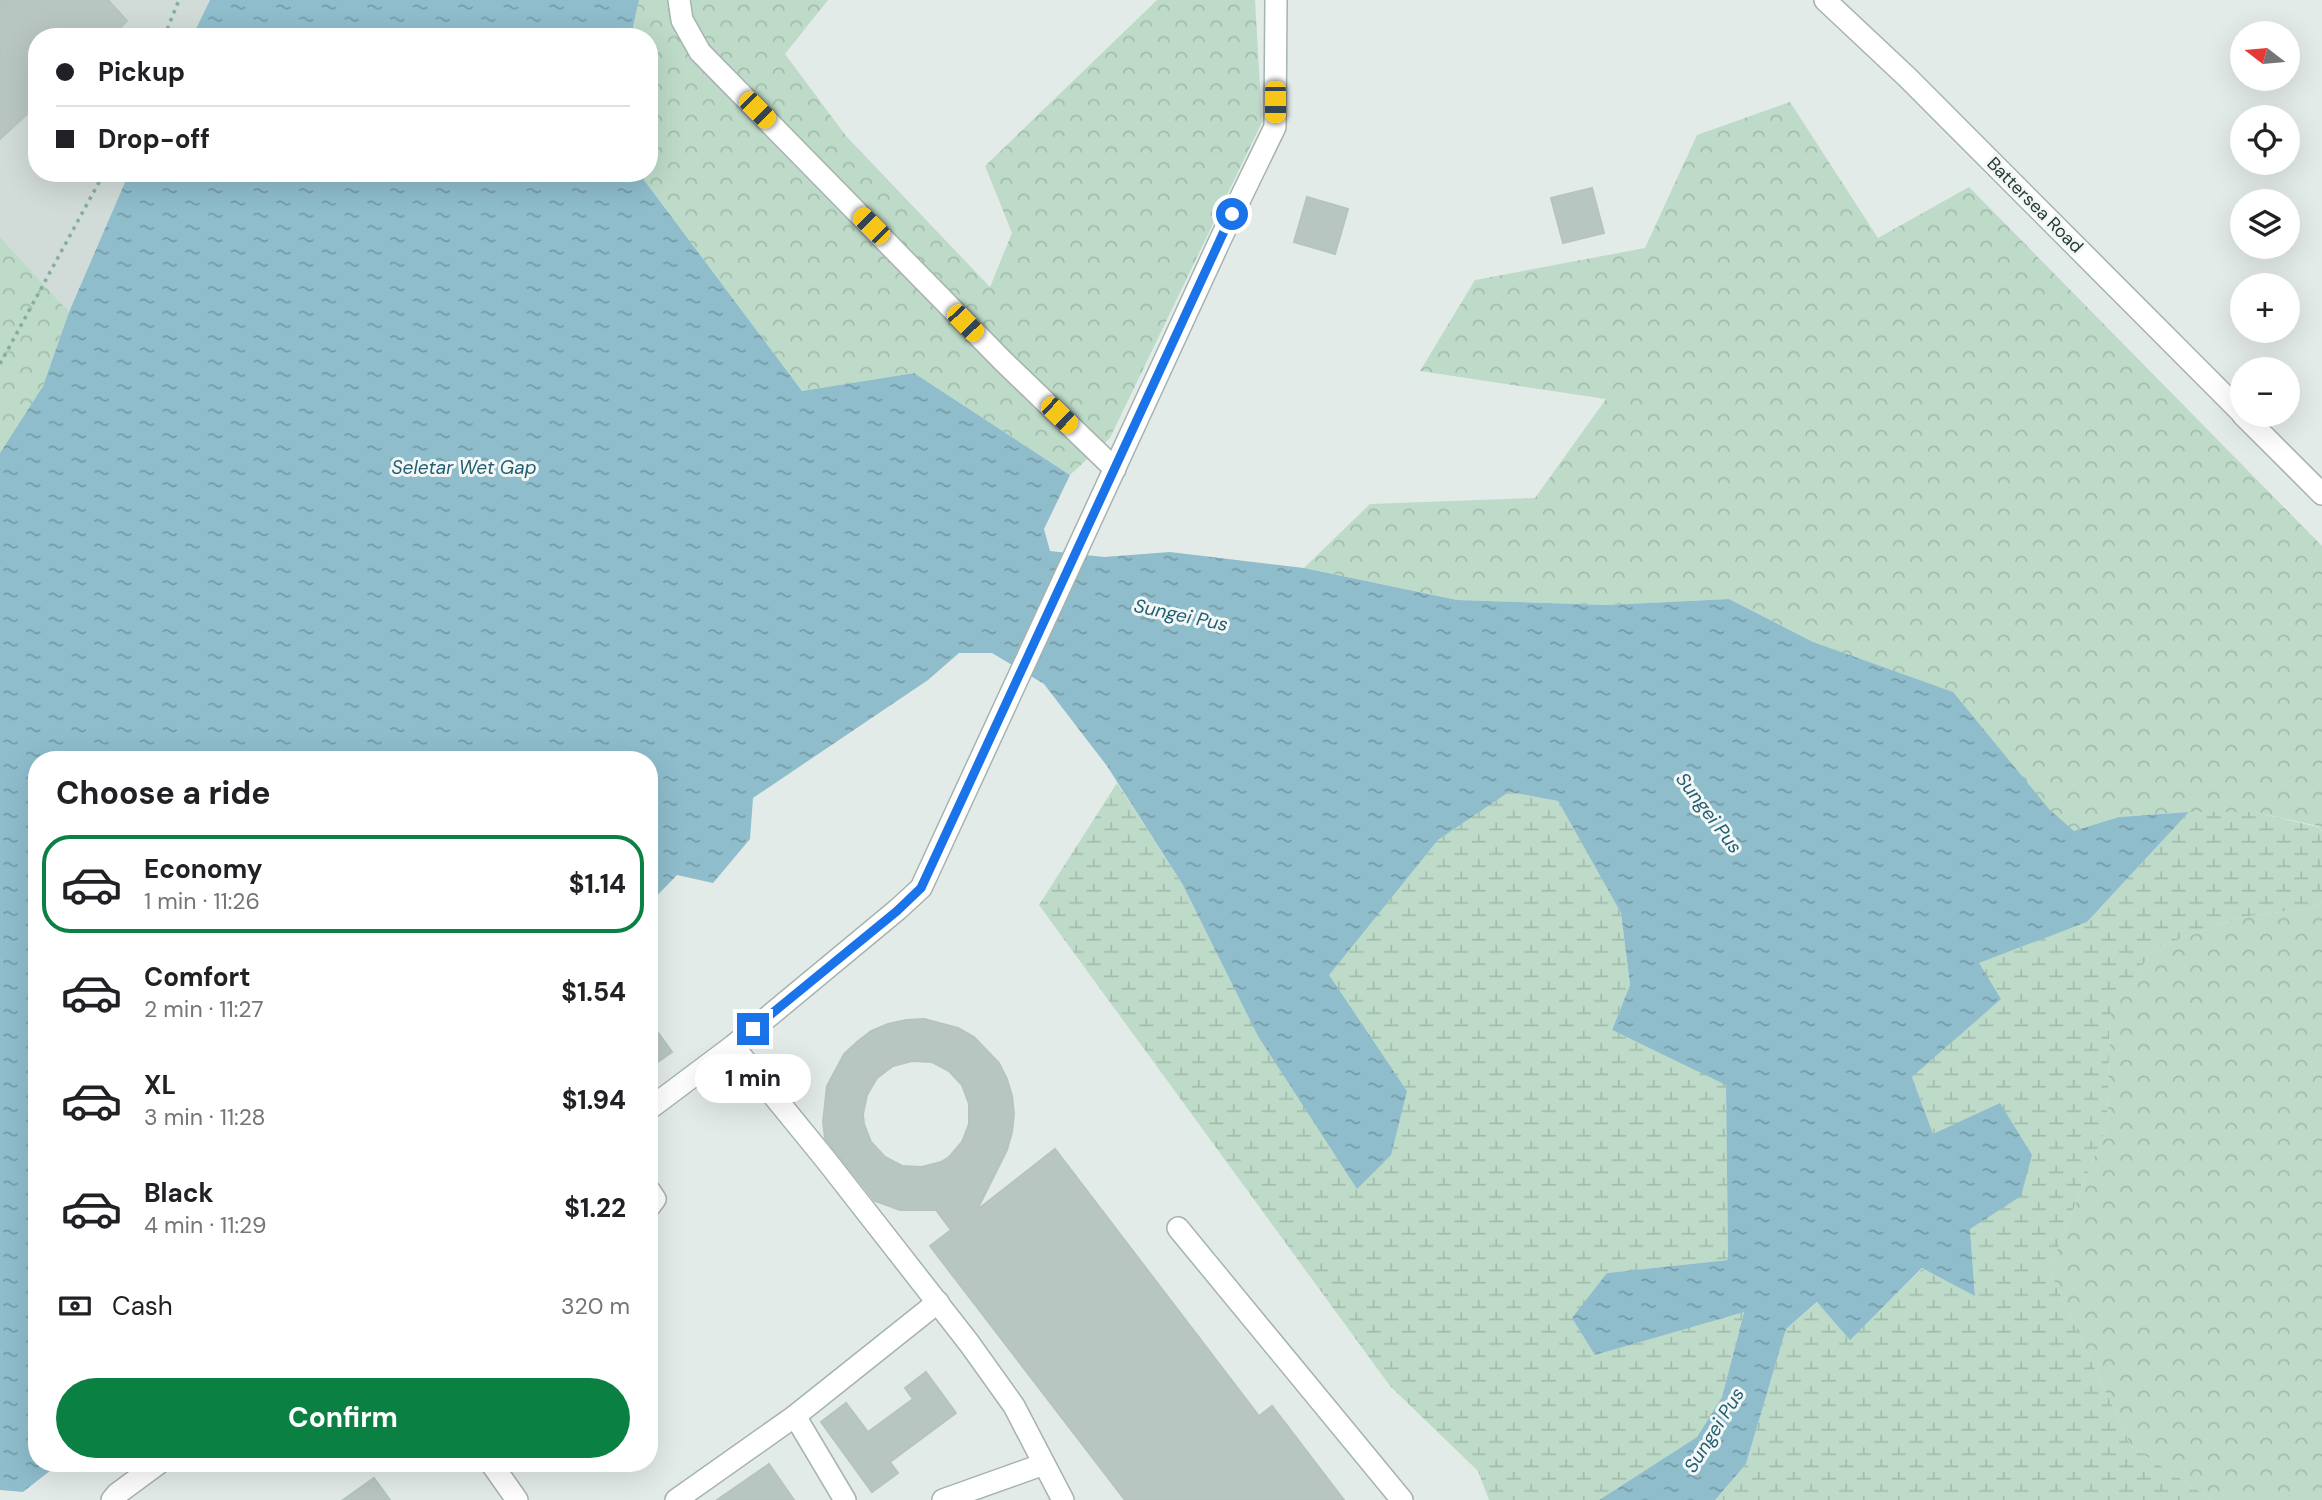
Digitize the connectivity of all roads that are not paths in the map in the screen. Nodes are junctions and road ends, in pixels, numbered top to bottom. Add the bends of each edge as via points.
1 (679, 0) edge
2 (1276, 0) edge
3 (1825, 0) edge
4 (2230, 401) edge
5 (2256, 427) edge
6 (1115, 469) junction
7 (2322, 494) edge
8 (733, 1046) junction
9 (658, 1102) edge
10 (1178, 1228) dead end
11 (938, 1302) junction
12 (795, 1416) junction
13 (1044, 1464) junction
14 (147, 1472) edge
15 (497, 1472) edge
16 (112, 1500) edge
17 (517, 1500) edge
18 (676, 1500) edge
19 (845, 1500) edge
20 (945, 1500) edge
21 (1063, 1500) edge
22 (1402, 1500) edge

1 - 6 lane via 682,20 700,52
2 - 6 lane via 1275,127
3 - 4 lane, Battersea Road via 1908,77
5 - 7 lane, Battersea Road
6 - 8 lane via 921,888
8 - 9 lane
8 - 11 lane
10 - 22 lane
11 - 12 lane
11 - 13 lane via 1014,1406
12 - 18 lane
12 - 19 lane
13 - 20 lane
13 - 21 lane
14 - 16 lane
15 - 17 lane

